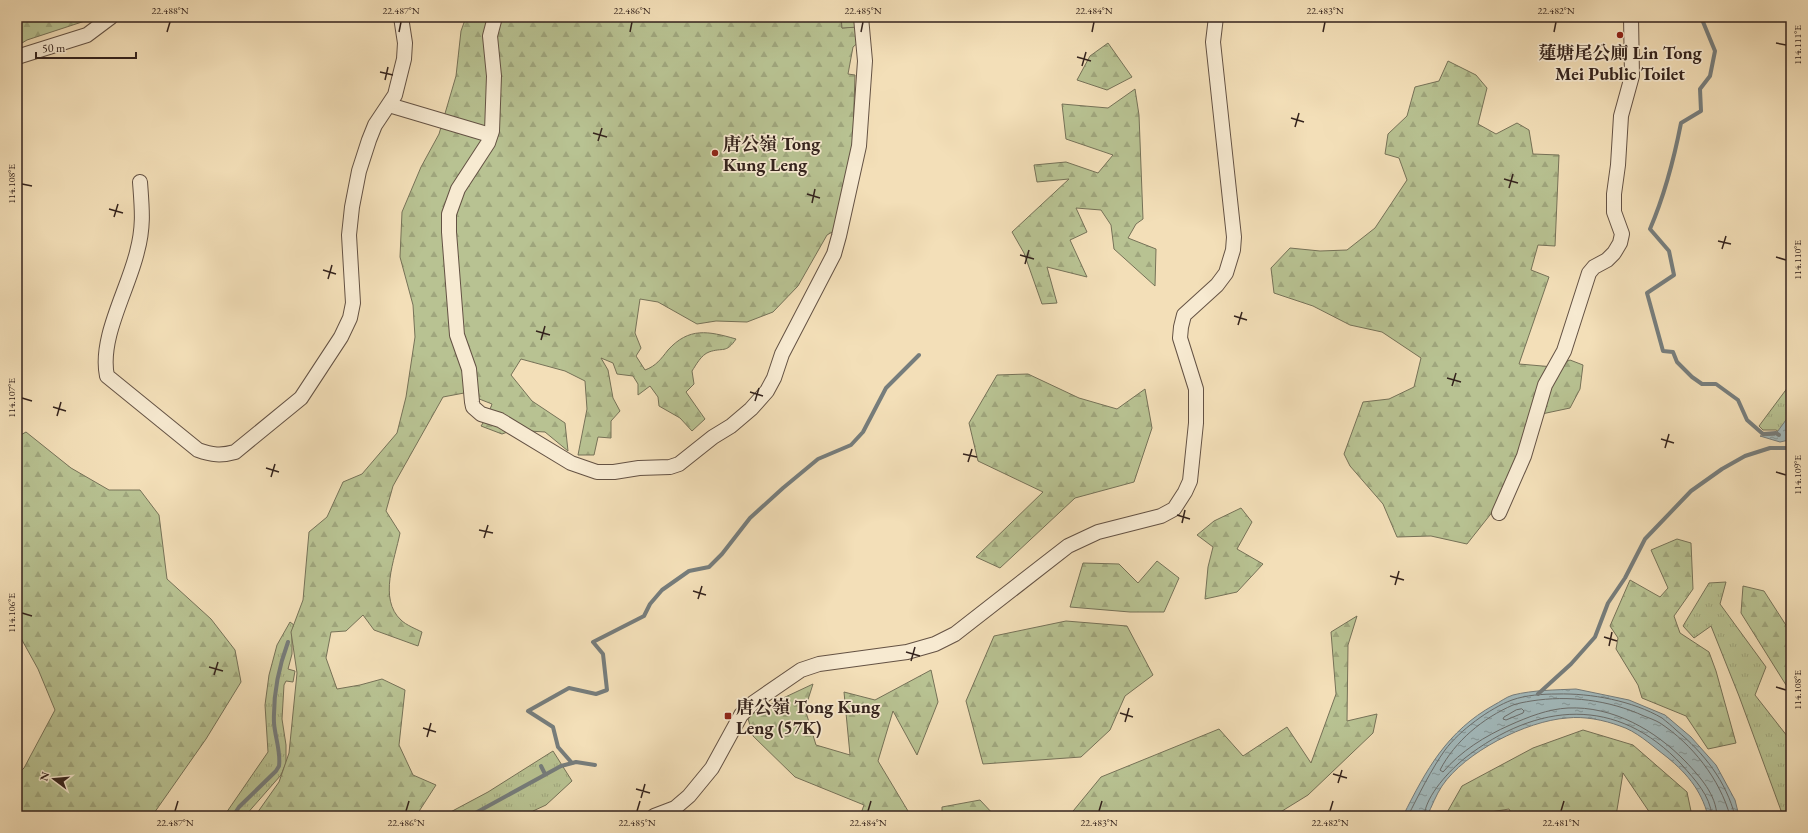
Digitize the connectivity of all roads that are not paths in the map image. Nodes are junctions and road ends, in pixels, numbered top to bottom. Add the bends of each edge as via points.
1 (111, 17) edge
2 (401, 17) edge
3 (495, 17) edge
4 (861, 17) edge
5 (1216, 17) edge
6 (1632, 17) edge
7 (17, 57) edge
8 (389, 105) junction
9 (490, 136) junction
10 (140, 182) dead end
11 (1499, 513) dead end
12 (654, 816) edge

1 - 7 street via 86,35
2 - 8 street via 405,43 404,59 395,95
3 - 9 street via 490,36 494,76
4 - 9 street via 864,60 859,146 834,254 782,354 767,391 731,426 679,464 670,467 614,472 585,469 473,407 469,369 457,335 449,214 458,189
5 - 12 street via 1213,42 1234,237 1233,250 1226,273 1217,286 1184,315 1181,327 1180,338 1196,389 1196,423 1190,481 1174,509 1162,516 1098,532 1068,546 955,634 935,644 907,652 819,664 802,670 753,704 741,716 712,768 690,796 675,808
6 - 11 street via 1632,76 1621,116 1614,194 1614,212 1622,234 1620,243 1607,260 1589,273 1564,351 1545,385 1524,456
8 - 9 street
8 - 10 street via 375,125 369,140 352,206 349,235 353,303 350,318 341,337 301,398 235,452 223,455 198,450 107,376 107,344 137,253 143,224

